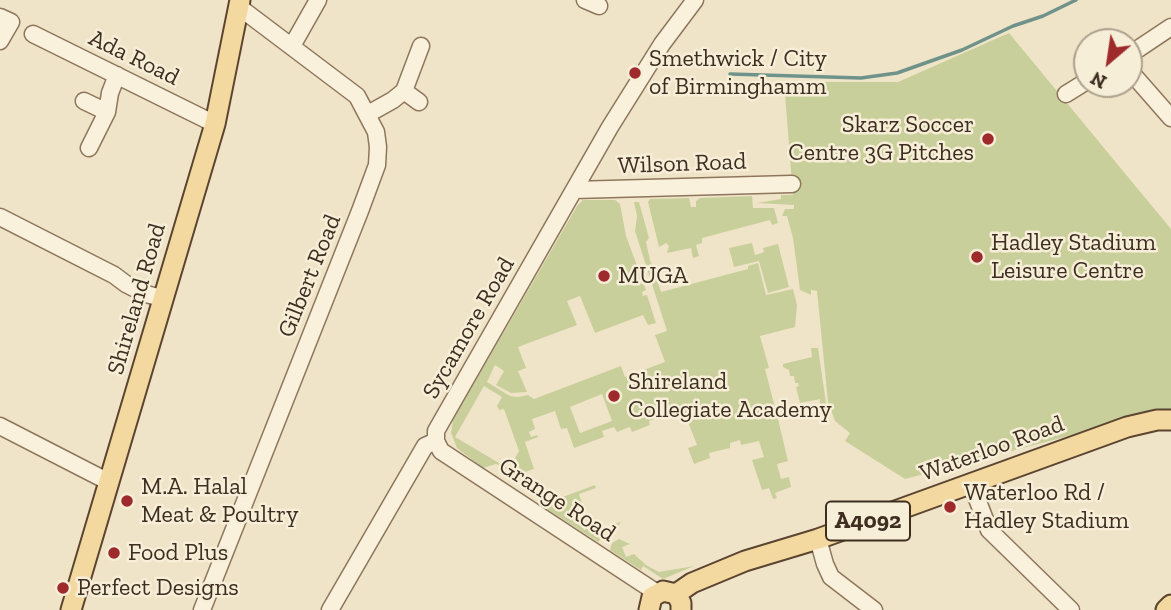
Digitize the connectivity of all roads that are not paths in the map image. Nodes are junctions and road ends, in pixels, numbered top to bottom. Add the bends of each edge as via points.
1 (318, 0) edge
2 (695, 0) edge
3 (239, 4) edge
4 (17, 25) edge
5 (1171, 27) edge
6 (0, 41) edge
7 (292, 46) junction
8 (421, 46) dead end
9 (1143, 46) edge
10 (117, 75) junction
11 (1143, 86) edge
12 (1073, 90) edge
13 (404, 91) junction
14 (1066, 94) dead end
15 (84, 101) dead end
16 (419, 102) dead end
17 (107, 112) junction
18 (368, 114) junction
19 (1171, 118) edge
20 (215, 124) junction
21 (89, 148) dead end
22 (792, 184) dead end
23 (574, 190) junction
24 (0, 217) edge
25 (162, 298) junction
26 (1171, 420) edge
27 (0, 426) edge
28 (436, 441) junction
29 (109, 482) junction
30 (971, 483) junction
31 (818, 539) junction
32 (666, 602) edge
33 (1171, 605) edge
34 (71, 610) edge
35 (202, 610) edge
36 (330, 610) edge
37 (874, 610) edge
38 (1071, 610) edge
39 (1166, 610) edge

1 - 7 street
2 - 23 street, Sycamore Road via 648,65
3 - 7 street, Gilbert Road
3 - 20 main road, Shireland Road
4 - 6 street
4 - 10 street, Ada Road
5 - 9 street
7 - 18 street, Gilbert Road via 357,96
8 - 13 street
10 - 17 street
10 - 20 street, Ada Road
11 - 19 street
12 - 14 street
13 - 16 street
13 - 18 street
15 - 17 street
17 - 21 street
18 - 35 street, Gilbert Road via 376,132 377,165
20 - 25 main road, Shireland Road
22 - 23 street, Wilson Road
23 - 28 street, Sycamore Road via 436,431
24 - 25 street via 136,289
25 - 29 main road, Shireland Road
26 - 30 main road, Waterloo Road / A4092 via 1127,427
27 - 29 street
28 - 32 street, Grange Road via 441,451
28 - 36 street, Sycamore Road via 425,446
29 - 34 main road, Shireland Road
30 - 31 main road, Waterloo Road / A4092
30 - 38 street via 989,530
31 - 32 main road, Waterloo Road / A4092 via 745,561 692,583
31 - 37 street via 831,577
33 - 39 main road

